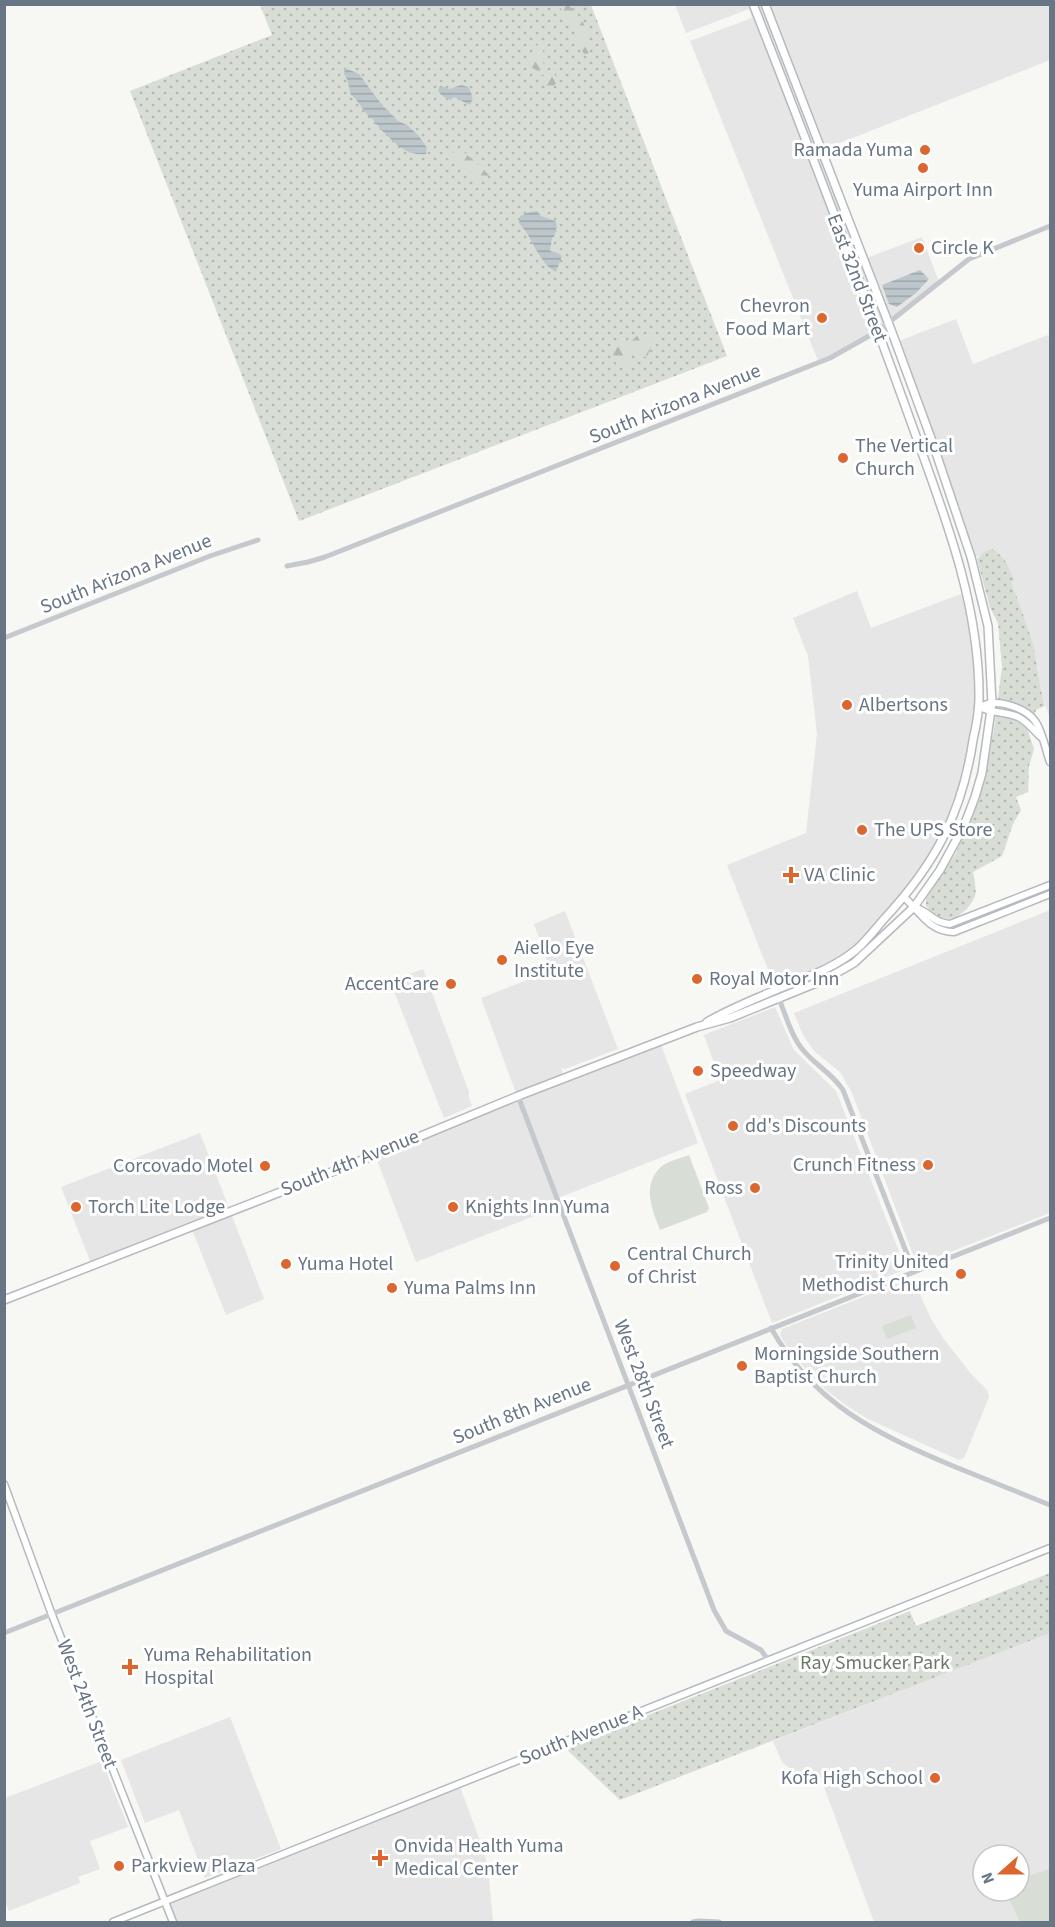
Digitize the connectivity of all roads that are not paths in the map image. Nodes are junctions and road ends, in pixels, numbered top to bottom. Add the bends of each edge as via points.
1 (753, 4) edge
2 (765, 4) edge
3 (1050, 226) edge
4 (889, 323) junction
5 (878, 331) junction
6 (932, 441) junction
7 (920, 448) junction
8 (258, 540) dead end
9 (287, 566) dead end
10 (4, 638) edge
11 (992, 703) junction
12 (978, 707) junction
13 (992, 712) junction
14 (1041, 737) junction
15 (1050, 762) edge
16 (1050, 885) edge
17 (1050, 894) edge
18 (904, 897) junction
19 (914, 907) junction
20 (776, 990) junction
21 (779, 999) junction
22 (697, 1027) junction
23 (518, 1096) junction
24 (1050, 1218) edge
25 (914, 1272) junction
26 (4, 1300) edge
27 (771, 1328) junction
28 (627, 1386) junction
29 (4, 1484) edge
30 (1050, 1505) edge
31 (1050, 1548) edge
32 (52, 1615) junction
33 (4, 1633) edge
34 (768, 1660) junction
35 (165, 1902) junction
36 (112, 1923) edge
37 (172, 1923) edge

1 - 5 main road, East 32nd Street
2 - 4 main road, East 32nd Street
3 - 4 street, South Arizona Avenue via 969,259
4 - 5 street, South Arizona Avenue
4 - 6 main road, East 32nd Street
5 - 7 main road, East 32nd Street
5 - 9 street, South Arizona Avenue via 826,360 568,463 325,557
6 - 7 main road
6 - 11 main road, East 32nd Street via 969,549 988,626
7 - 12 main road, East 32nd Street via 956,553 974,625
8 - 10 street, South Arizona Avenue
11 - 12 main road
11 - 13 main road, East 32nd Street
11 - 14 main road via 1030,715
12 - 13 main road
12 - 18 main road, South 4th Avenue via 960,802 930,861
13 - 14 main road via 1017,716
13 - 19 main road, South 4th Avenue via 982,773 964,826
14 - 15 main road
16 - 19 main road via 950,924 936,921
17 - 19 main road via 954,932 937,929
18 - 19 main road
18 - 20 main road, South 4th Avenue via 855,950 821,971
19 - 21 main road, South 4th Avenue via 854,963 826,980
20 - 21 main road
20 - 22 main road, South 4th Avenue
21 - 22 main road, South 4th Avenue
21 - 25 street via 800,1046 843,1090
22 - 23 main road, South 4th Avenue
23 - 26 main road, South 4th Avenue
23 - 28 street, West 28th Street
24 - 25 street, South 8th Avenue
25 - 27 street, South 8th Avenue
27 - 28 street, South 8th Avenue
27 - 30 street via 797,1368 849,1415 903,1445
28 - 32 street, South 8th Avenue
28 - 34 street, West 28th Street via 719,1621 729,1633 763,1651
29 - 32 main road, West 24th Street
31 - 34 main road, South Avenue A
32 - 33 street, South 8th Avenue
32 - 35 main road, West 24th Street
34 - 35 main road, South Avenue A
35 - 36 main road, South Avenue A
35 - 37 main road, West 24th Street

